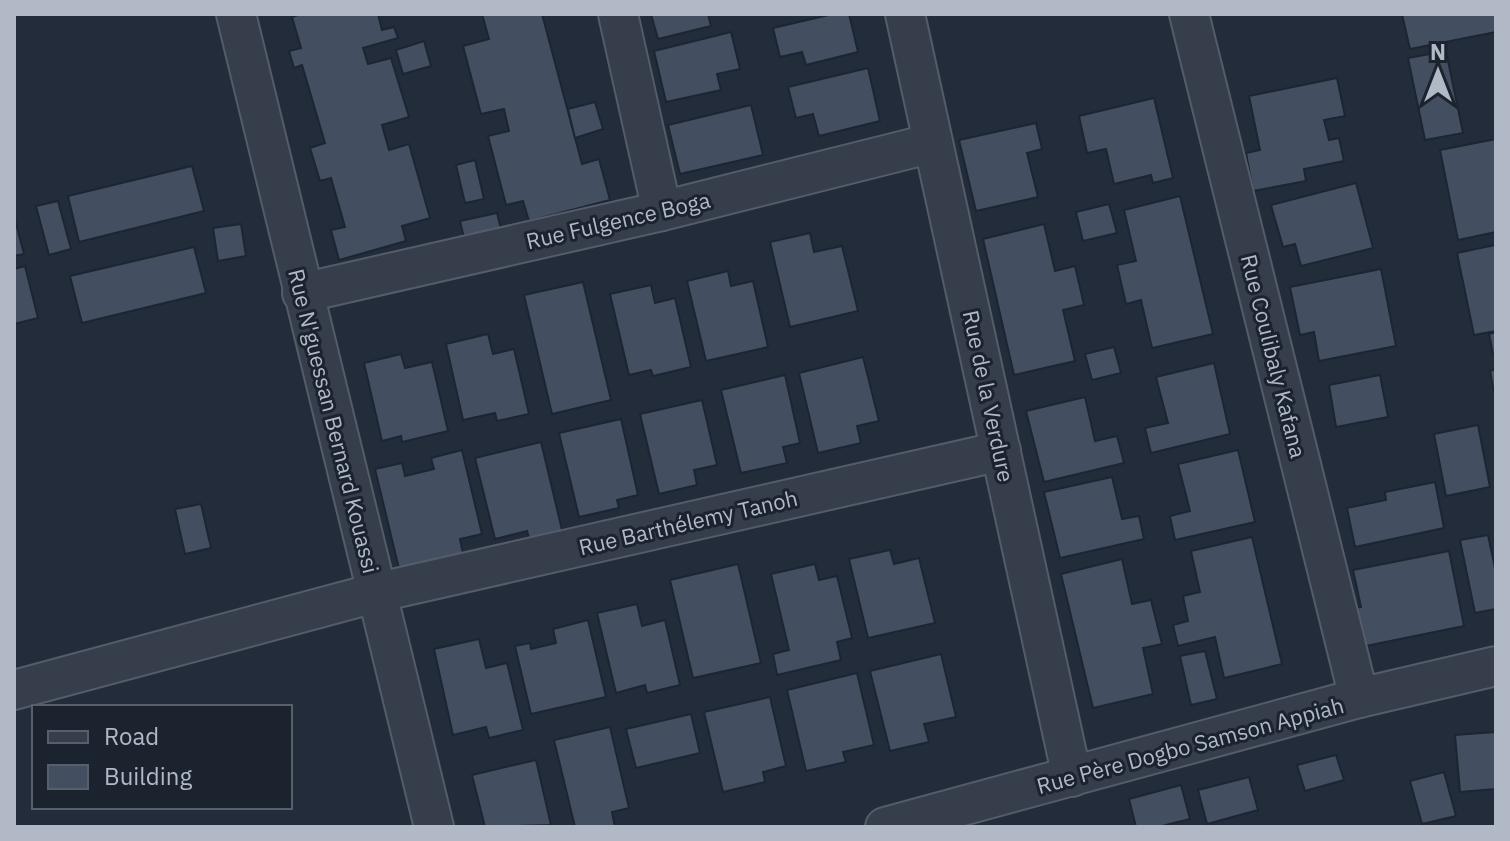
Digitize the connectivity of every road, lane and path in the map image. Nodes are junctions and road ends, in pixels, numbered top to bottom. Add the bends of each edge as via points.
1 (236, 14) edge
2 (618, 14) edge
3 (905, 14) edge
4 (1189, 14) edge
5 (933, 143) junction
6 (662, 211) junction
7 (302, 293) junction
8 (1001, 451) junction
9 (375, 593) junction
10 (1496, 666) edge
11 (14, 690) edge
12 (1359, 698) junction
13 (1072, 777) junction
14 (898, 825) edge
15 (434, 827) edge

1 - 7 street, Rue N'guessan Bernard Kouassi
2 - 6 street
3 - 5 street, Rue de la Verdure
4 - 12 street, Rue Coulibaly Kafana
5 - 6 street, Rue Fulgence Boga
5 - 8 street, Rue de la Verdure
6 - 7 street, Rue Fulgence Boga
7 - 9 street, Rue N'guessan Bernard Kouassi
8 - 9 street, Rue Barthélemy Tanoh
8 - 13 street, Rue de la Verdure
9 - 11 street, Rue Barthélemy Tanoh
9 - 15 street, Rue N'guessan Bernard Kouassi
10 - 12 street, Rue Père Dogbo Samson Appiah
12 - 13 street, Rue Père Dogbo Samson Appiah
13 - 14 street, Rue Père Dogbo Samson Appiah

